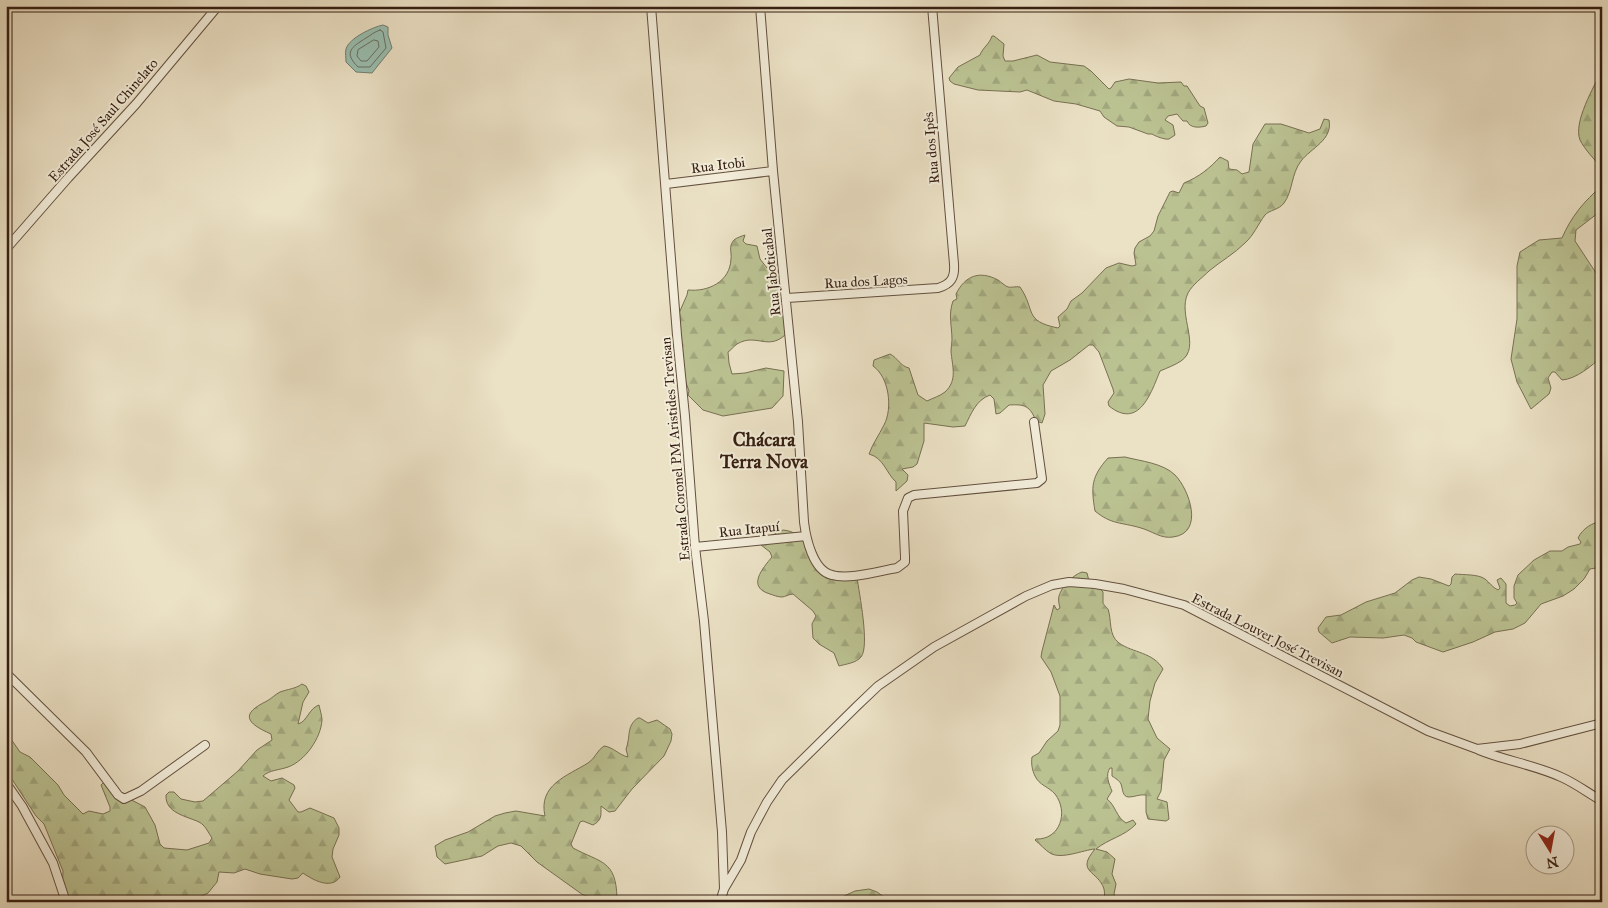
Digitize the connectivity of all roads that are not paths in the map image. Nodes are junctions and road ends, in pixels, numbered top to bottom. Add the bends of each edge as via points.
1 (218, 6) edge
2 (651, 6) edge
3 (760, 6) edge
4 (932, 6) edge
5 (773, 171) junction
6 (666, 184) junction
7 (6, 250) edge
8 (946, 286) joint
9 (787, 298) junction
10 (1034, 422) dead end
11 (806, 536) junction
12 (695, 547) junction
13 (6, 673) edge
14 (1602, 723) edge
15 (205, 745) dead end
16 (1477, 749) junction
17 (6, 783) edge
18 (1602, 801) edge
19 (724, 889) junction
20 (66, 902) edge
21 (720, 902) edge

1 - 7 street, Estrada José Saul Chinelato
2 - 6 street, Estrada Coronel PM Aristides Trevisan
3 - 5 street, Rua Jaboticabal
4 - 8 street, Rua dos Ipês via 954,271
5 - 6 street, Rua Itobi
5 - 9 street, Rua Jaboticabal
6 - 12 street, Estrada Coronel PM Aristides Trevisan
8 - 9 street, Rua dos Lagos via 916,291
9 - 11 street, Rua Jaboticabal
10 - 11 street, Rua Jaboticabal via 1042,479 1037,483 908,498 902,511 905,558 898,568 840,577 829,575 817,562
11 - 12 street, Rua Itapuí
12 - 19 street, Estrada Coronel PM Aristides Trevisan via 722,832
13 - 15 street via 86,752 124,799 142,791
14 - 16 street, Estrada Louver José Trevisan via 1520,744
16 - 18 street via 1562,777
16 - 19 street, Estrada Louver José Trevisan via 1428,731 1184,606 1095,584 1069,582 1052,585 934,646 878,686 782,780 751,832 741,860
17 - 20 street via 53,864
19 - 21 street, Estrada Louver José Trevisan

